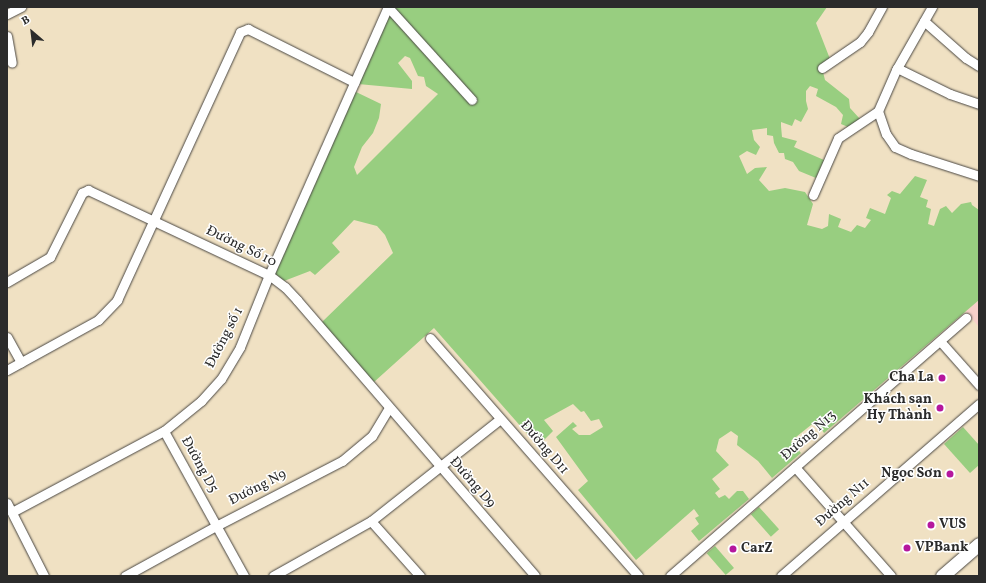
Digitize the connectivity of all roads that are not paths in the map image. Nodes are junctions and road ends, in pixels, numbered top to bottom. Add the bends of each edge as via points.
1 (21, 7) edge
2 (388, 7) edge
3 (882, 7) edge
4 (929, 8) edge
5 (7, 14) edge
6 (924, 21) junction
7 (7, 36) edge
8 (12, 63) dead end
9 (979, 66) edge
10 (822, 68) dead end
11 (897, 68) junction
12 (354, 82) junction
13 (472, 100) dead end
14 (979, 104) edge
15 (878, 111) junction
16 (979, 176) edge
17 (813, 195) dead end
18 (154, 221) junction
19 (269, 275) junction
20 (7, 282) edge
21 (966, 318) dead end
22 (7, 337) edge
23 (430, 338) dead end
24 (940, 341) junction
25 (21, 362) junction
26 (7, 370) edge
27 (979, 385) edge
28 (979, 404) edge
29 (389, 408) junction
30 (500, 419) junction
31 (164, 431) junction
32 (440, 467) junction
33 (795, 467) junction
34 (7, 503) edge
35 (12, 512) junction
36 (371, 521) junction
37 (843, 521) junction
38 (216, 526) junction
39 (979, 544) edge
40 (44, 576) edge
41 (125, 576) edge
42 (244, 576) edge
43 (274, 576) edge
44 (420, 576) edge
45 (535, 576) edge
46 (638, 576) edge
47 (670, 576) edge
48 (781, 576) edge
49 (891, 576) edge
50 (942, 576) edge

1 - 5 street
2 - 12 street, Đường số 1
2 - 13 street
3 - 10 street via 860,42
4 - 6 street
6 - 9 street via 966,58
6 - 11 street
7 - 8 street
11 - 14 street via 950,94
11 - 15 street
12 - 18 street via 248,29 240,32
12 - 19 street, Đường số 1
15 - 16 street via 886,134 895,147
15 - 17 street via 838,138
18 - 19 street, Đường Số 10
18 - 20 street, Đường Số 10 via 88,190 82,193 50,257
18 - 25 street via 122,292 110,309 98,320
19 - 29 street, Đường Số 10 via 297,300
19 - 31 street, Đường số 1 via 240,347 221,378 201,401
21 - 24 street, Đường N13
22 - 25 street
23 - 30 street, Đường D11
24 - 27 street
24 - 33 street, Đường N13
25 - 26 street
28 - 37 street, Đường N11
29 - 32 street, Đường D9
29 - 38 street, Đường N9 via 372,436 342,461
30 - 32 street
30 - 46 street, Đường D11
31 - 35 street, Đường số 1
31 - 38 street, Đường D5
32 - 36 street
32 - 45 street, Đường D9
33 - 37 street
33 - 47 street, Đường N13
34 - 35 street
35 - 40 street
36 - 43 street
36 - 44 street
37 - 48 street, Đường N11
37 - 49 street
38 - 41 street, Đường N9
38 - 42 street, Đường D5
39 - 50 main road

